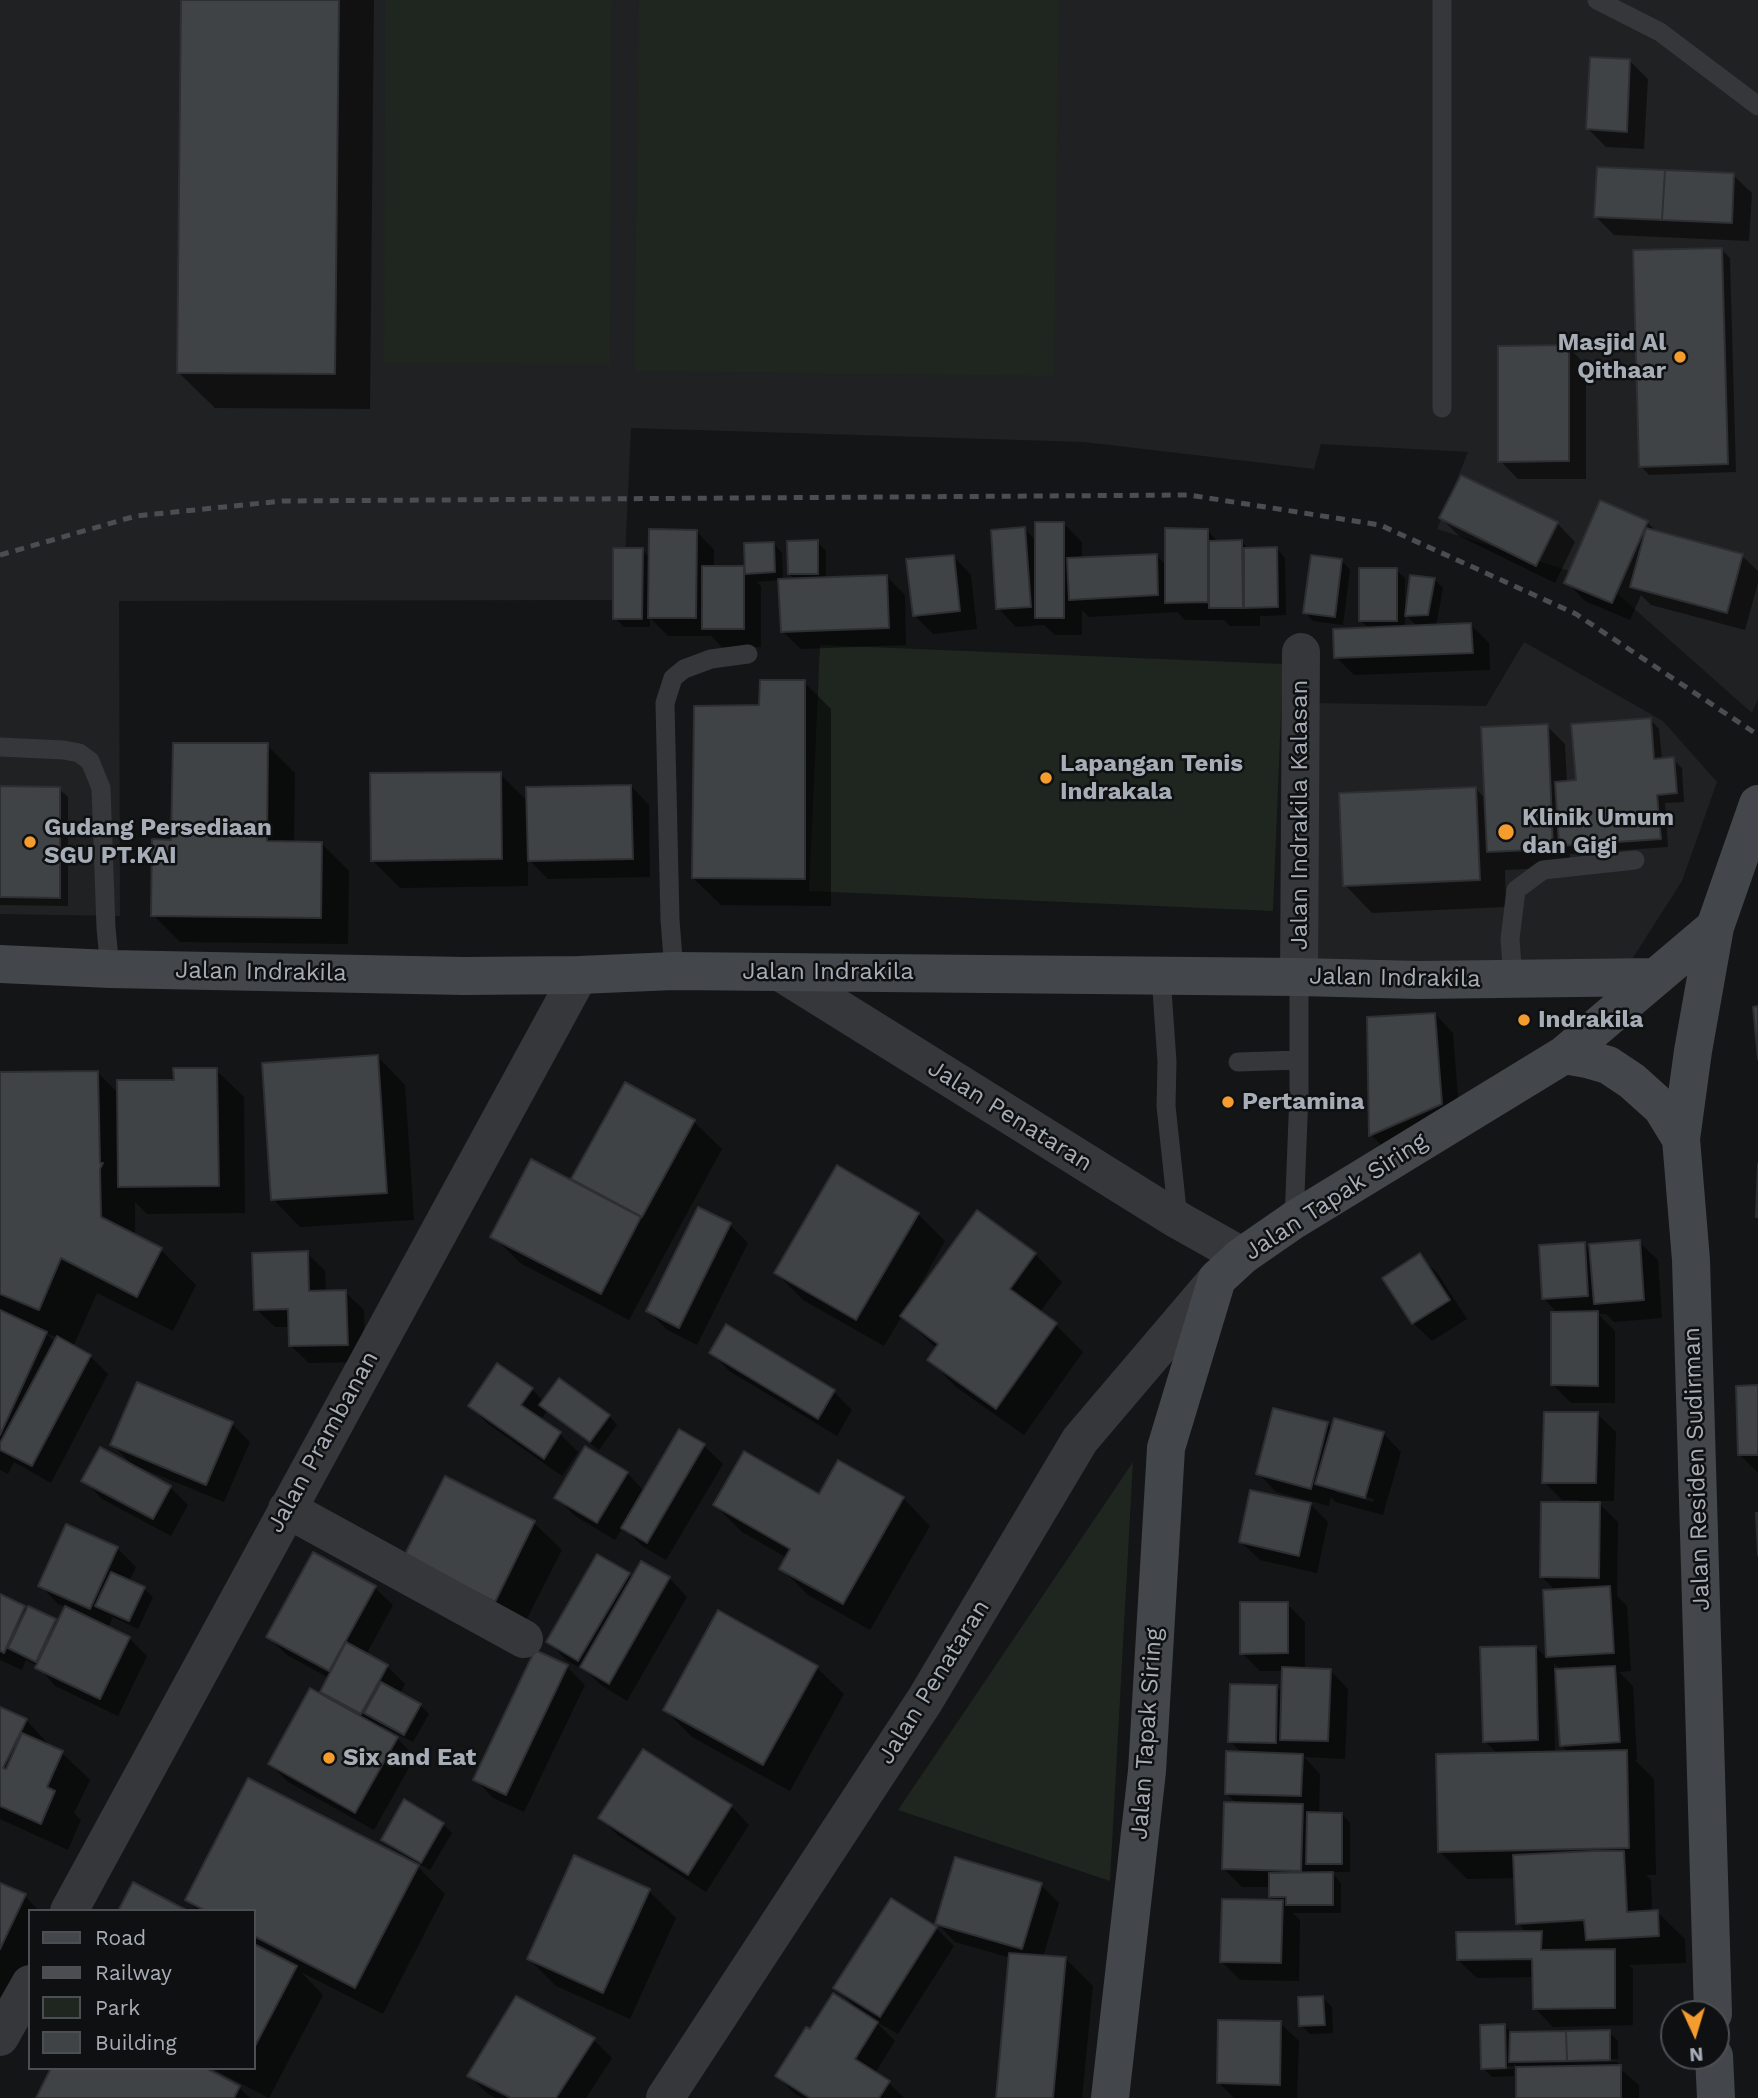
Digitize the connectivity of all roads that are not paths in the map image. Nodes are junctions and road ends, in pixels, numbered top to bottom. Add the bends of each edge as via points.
1 (1442, 0) edge
2 (1597, 0) edge
3 (1758, 106) edge
4 (1442, 408) dead end
5 (1301, 652) dead end
6 (748, 654) dead end
7 (0, 747) edge
8 (1758, 804) edge
9 (1635, 860) dead end
10 (1715, 927) junction
11 (0, 964) edge
12 (110, 969) junction
13 (674, 971) junction
14 (780, 972) junction
15 (579, 975) junction
16 (1161, 976) junction
17 (1299, 977) junction
18 (1656, 977) junction
19 (1513, 979) junction
20 (1564, 1055) junction
21 (1299, 1060) junction
22 (1238, 1062) dead end
23 (1681, 1139) junction
24 (1178, 1220) junction
25 (1294, 1220) junction
26 (1230, 1267) junction
27 (287, 1509) junction
28 (524, 1639) dead end
29 (70, 1909) edge
30 (28, 1988) edge
31 (1713, 2000) edge
32 (0, 2037) edge
33 (1715, 2070) edge
34 (665, 2098) edge
35 (1110, 2098) edge
36 (1716, 2098) edge

1 - 4 lane
2 - 3 lane via 1660,32
5 - 17 street, Jalan Indrakila Kalasan
6 - 13 lane via 711,659 684,669 673,678 665,703
7 - 12 lane via 64,750 90,761 101,788
8 - 10 street
9 - 19 lane via 1543,870 1516,890 1510,939
10 - 18 street, Jalan Tapak Siring
10 - 23 street, Jalan Residen Sudirman
11 - 12 street, Jalan Indrakila
12 - 15 street, Jalan Indrakila
13 - 14 street, Jalan Indrakila
13 - 15 street, Jalan Indrakila
14 - 16 street, Jalan Indrakila
14 - 24 street, Jalan Penataran
15 - 27 street, Jalan Prambanan
16 - 17 street, Jalan Indrakila
16 - 24 lane via 1172,1062 1166,1106
17 - 19 street, Jalan Indrakila
17 - 21 lane
18 - 19 street, Jalan Indrakila
18 - 20 street, Jalan Tapak Siring
20 - 23 street via 1608,1065 1632,1081 1662,1108
20 - 25 street, Jalan Tapak Siring
21 - 22 lane
21 - 25 lane
23 - 31 street, Jalan Residen Sudirman via 1691,1274
24 - 26 street, Jalan Penataran
25 - 26 street, Jalan Tapak Siring
26 - 34 street, Jalan Penataran via 1080,1440 925,1700
26 - 35 street, Jalan Tapak Siring via 1166,1448 1147,1771
27 - 28 street
27 - 29 street, Jalan Prambanan
30 - 32 street
33 - 36 street

